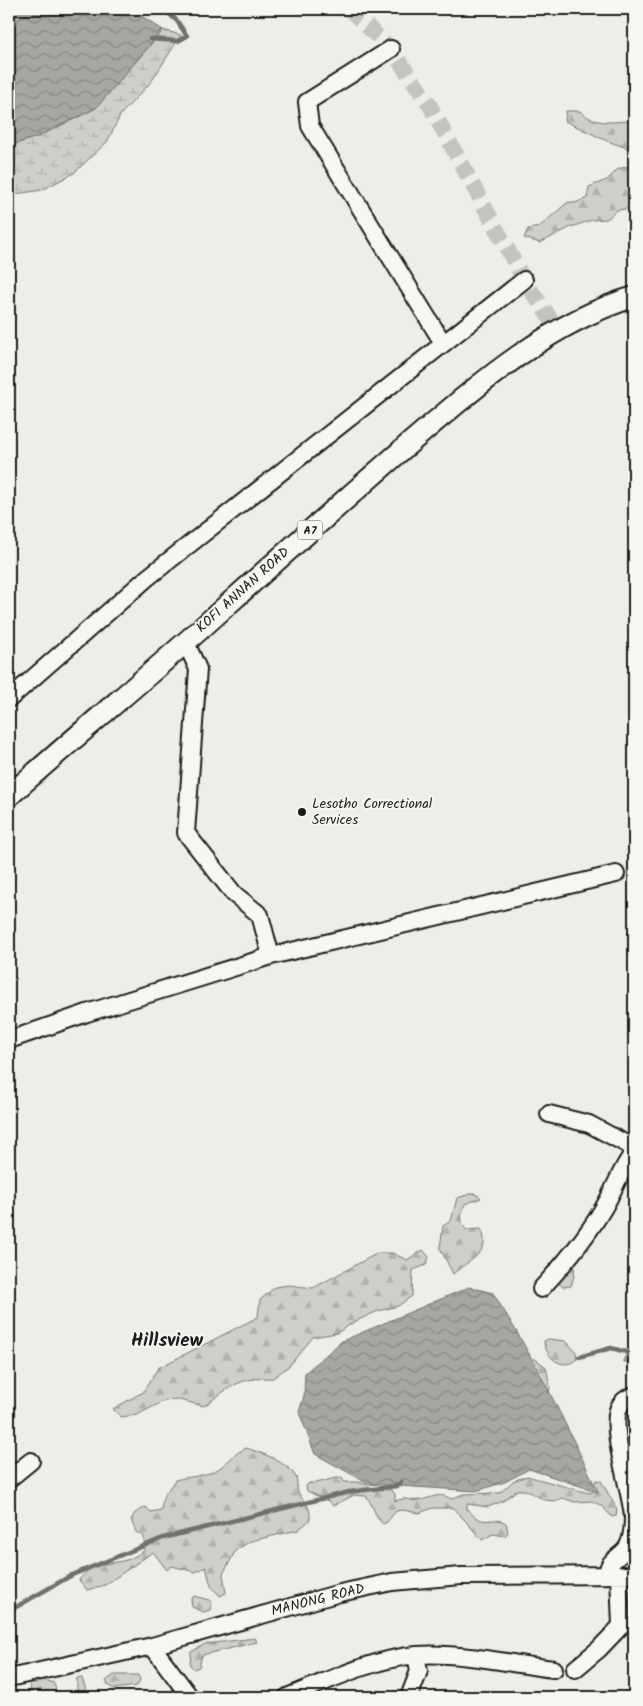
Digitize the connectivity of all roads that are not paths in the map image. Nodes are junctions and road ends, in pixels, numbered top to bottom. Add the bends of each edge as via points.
1 (391, 49) dead end
2 (524, 280) dead end
3 (634, 297) edge
4 (444, 343) junction
5 (186, 643) junction
6 (9, 699) edge
7 (9, 796) edge
8 (616, 874) dead end
9 (271, 956) junction
10 (9, 1040) edge
11 (549, 1114) dead end
12 (634, 1148) edge
13 (634, 1152) edge
14 (541, 1289) dead end
15 (634, 1395) edge
16 (31, 1461) dead end
17 (9, 1479) edge
18 (620, 1575) edge
19 (152, 1646) junction
20 (416, 1655) junction
21 (554, 1669) dead end
22 (575, 1669) dead end
23 (9, 1678) edge
24 (190, 1697) edge
25 (287, 1697) edge
26 (409, 1697) edge

1 - 4 street via 307,102 310,126
2 - 4 street
3 - 5 main road, KOFI ANNAN ROAD / A7 via 558,331 503,366 318,522
4 - 6 street via 147,578
5 - 7 main road, KOFI ANNAN ROAD / A7
5 - 9 street via 198,669 186,833 234,894 260,915
8 - 9 street
9 - 10 street
11 - 12 street via 589,1124
13 - 14 street via 608,1201 580,1243
15 - 18 street via 624,1400 618,1409 618,1430 633,1517 627,1548 608,1565
16 - 17 street
18 - 19 street, MANONG ROAD via 461,1576 392,1582 340,1593
18 - 22 street via 621,1626
19 - 23 street, MANONG ROAD
19 - 24 street
20 - 21 street via 437,1654
20 - 25 street via 355,1670
20 - 26 street via 419,1670

